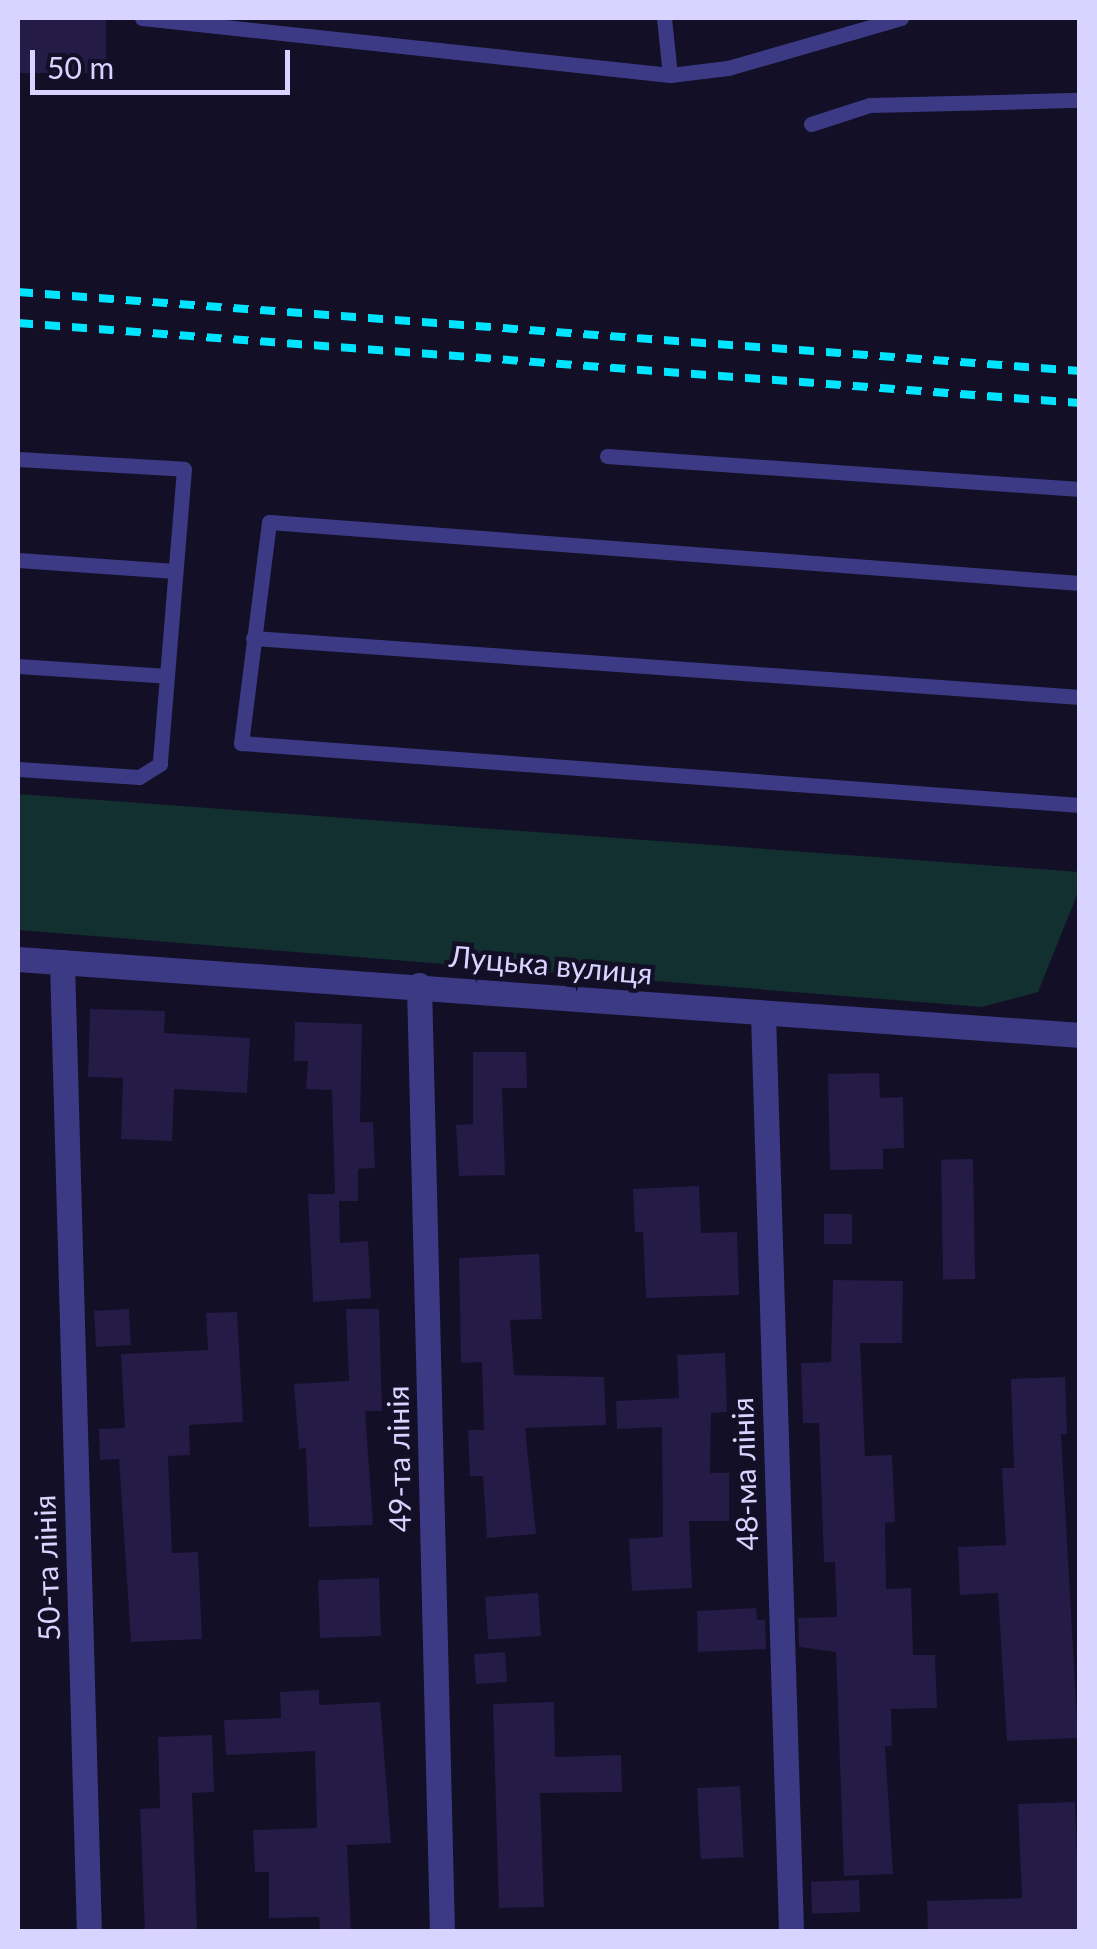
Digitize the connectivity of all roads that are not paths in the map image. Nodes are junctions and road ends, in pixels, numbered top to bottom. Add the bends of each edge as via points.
1 (142, 18) edge
2 (664, 18) edge
3 (901, 18) edge
4 (670, 75) junction
5 (1080, 100) edge
6 (811, 124) dead end
7 (608, 456) dead end
8 (18, 459) edge
9 (1080, 489) edge
10 (18, 560) edge
11 (175, 571) junction
12 (1080, 583) edge
13 (253, 638) junction
14 (18, 666) edge
15 (167, 676) junction
16 (1080, 697) edge
17 (18, 769) edge
18 (1080, 805) edge
19 (18, 958) edge
20 (62, 962) junction
21 (419, 985) junction
22 (762, 1014) junction
23 (1080, 1035) edge
24 (89, 1932) edge
25 (442, 1932) edge
26 (791, 1932) edge

1 - 4 lane
2 - 4 lane
3 - 4 lane via 728,68
5 - 6 lane via 870,105
7 - 9 lane
8 - 11 lane via 184,469
10 - 11 lane
11 - 15 lane
12 - 13 lane via 270,522
13 - 16 lane
13 - 18 lane via 241,742
14 - 15 lane
15 - 17 lane via 160,764 139,777
19 - 20 street, Луцька вулиця
20 - 21 street, Луцька вулиця
20 - 24 street, 50-та лінія
21 - 22 street, Луцька вулиця
21 - 25 street, 49-та лінія
22 - 23 street, Луцька вулиця
22 - 26 street, 48-ма лінія

